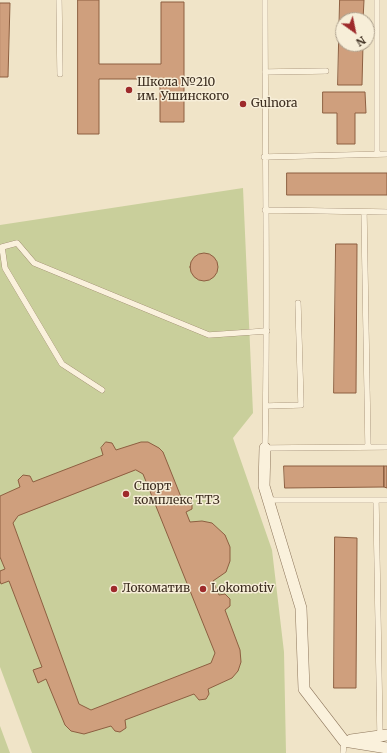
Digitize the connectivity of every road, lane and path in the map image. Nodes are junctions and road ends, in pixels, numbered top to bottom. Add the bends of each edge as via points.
1 (59, 0) edge
2 (265, 0) edge
3 (377, 0) edge
4 (326, 71) dead end
5 (265, 72) junction
6 (60, 74) dead end
7 (377, 154) junction
8 (387, 154) edge
9 (264, 157) junction
10 (265, 210) junction
11 (364, 212) junction
12 (387, 212) edge
13 (1, 247) edge
14 (298, 303) dead end
15 (267, 331) junction
16 (102, 390) dead end
17 (266, 406) junction
18 (368, 447) junction
19 (387, 447) edge
20 (265, 448) junction
21 (268, 500) junction
22 (376, 500) junction
23 (387, 500) edge
24 (384, 735) edge
25 (344, 741) junction
26 (364, 745) edge
27 (387, 748) edge
28 (343, 753) edge

1 - 6 lane
2 - 5 lane
3 - 7 lane
4 - 5 lane
5 - 9 lane
7 - 8 lane
7 - 9 lane
9 - 10 lane
10 - 11 lane
10 - 15 lane
11 - 12 lane
11 - 18 lane
13 - 15 lane via 17,243 34,263 209,335
13 - 16 lane via 5,268 62,364
14 - 17 lane via 301,405
15 - 17 lane
17 - 20 lane
18 - 19 lane
18 - 20 lane
20 - 21 street via 264,486
21 - 22 lane
21 - 25 street via 299,600 302,617 304,689
22 - 23 lane
22 - 24 lane
24 - 26 street
25 - 26 street
25 - 28 lane
26 - 27 street

